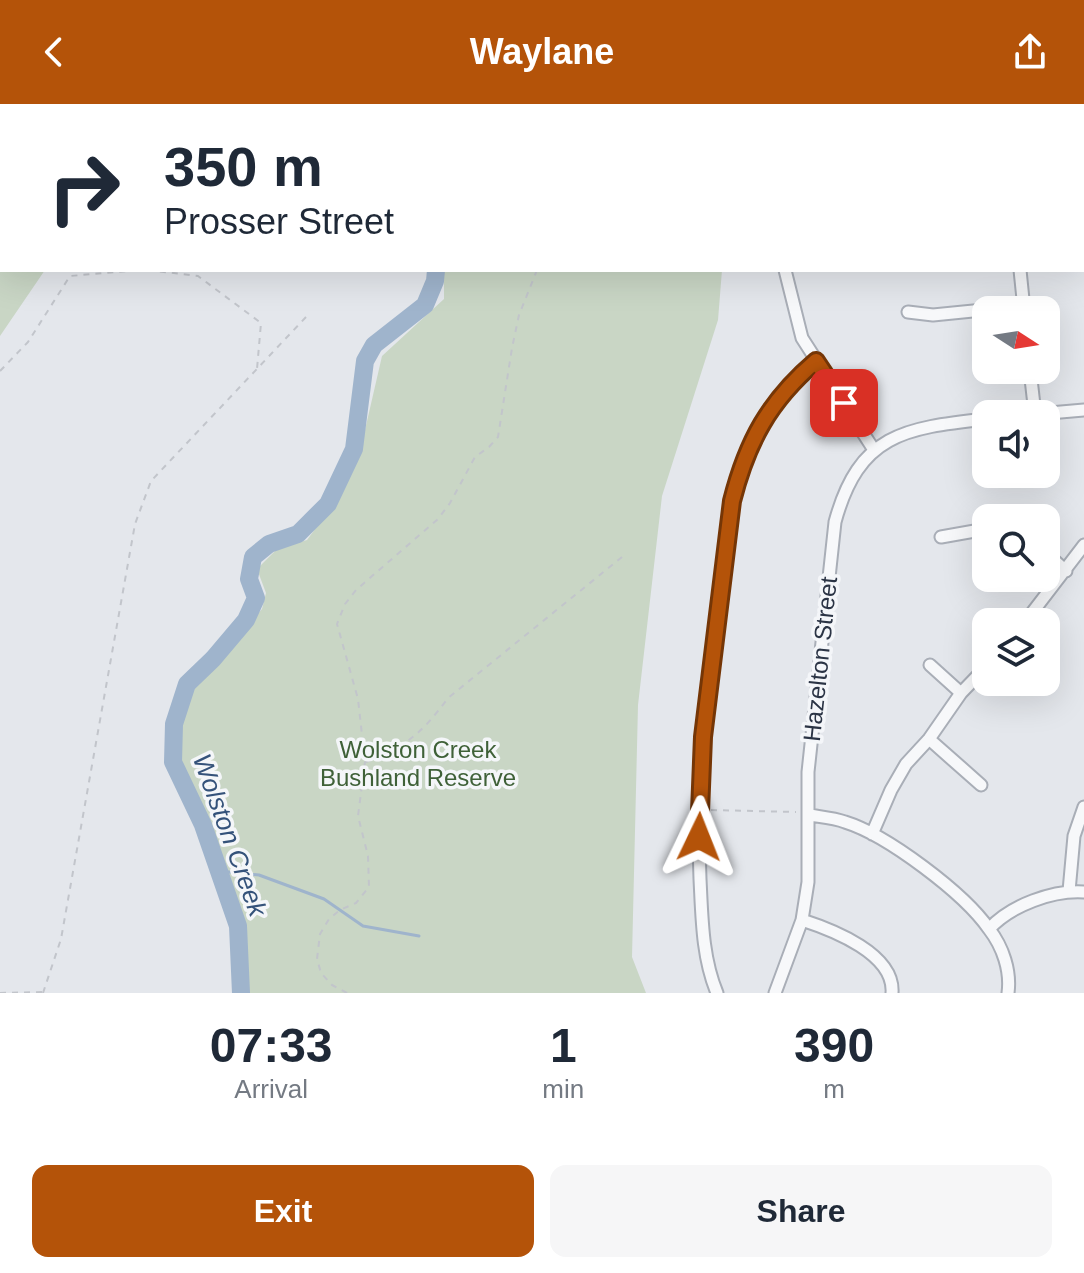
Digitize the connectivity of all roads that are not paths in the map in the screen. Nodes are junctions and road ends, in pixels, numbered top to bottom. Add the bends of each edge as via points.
1 (786, 272) edge
2 (1020, 272) edge
3 (1023, 296) edge
4 (908, 312) dead end
5 (972, 312) edge
6 (816, 361) junction
7 (1084, 410) edge
8 (1060, 412) edge
9 (972, 421) edge
10 (874, 450) junction
11 (972, 531) edge
12 (941, 537) dead end
13 (1084, 545) edge
14 (1060, 566) edge
15 (1066, 571) junction
16 (1036, 608) edge
17 (930, 665) dead end
18 (972, 682) edge
19 (961, 693) junction
20 (929, 739) junction
21 (981, 785) dead end
22 (1084, 807) edge
23 (809, 815) junction
24 (872, 834) junction
25 (1069, 891) junction
26 (1084, 892) edge
27 (802, 920) junction
28 (989, 929) junction
29 (717, 993) edge
30 (775, 993) edge
31 (892, 993) edge
32 (1008, 993) edge

1 - 6 street via 802,338
2 - 3 street
4 - 5 street
6 - 10 street
6 - 29 street via 778,397 758,428 732,501 703,737 700,804 702,930
7 - 8 street
9 - 10 street, Hazelton Street via 906,431
10 - 23 street, Hazelton Street via 856,470 835,522 808,772
11 - 12 street
13 - 15 street
14 - 15 street
15 - 16 street
17 - 19 street
18 - 19 street
19 - 20 street
20 - 21 street
20 - 24 street via 899,777
22 - 25 street via 1074,836
23 - 24 street via 845,821
23 - 27 street, Hazelton Street
24 - 28 street via 949,887
25 - 26 street
25 - 28 street via 1029,903
27 - 30 street, Hazelton Street
27 - 31 street via 860,945 887,969
28 - 32 street via 1006,959

